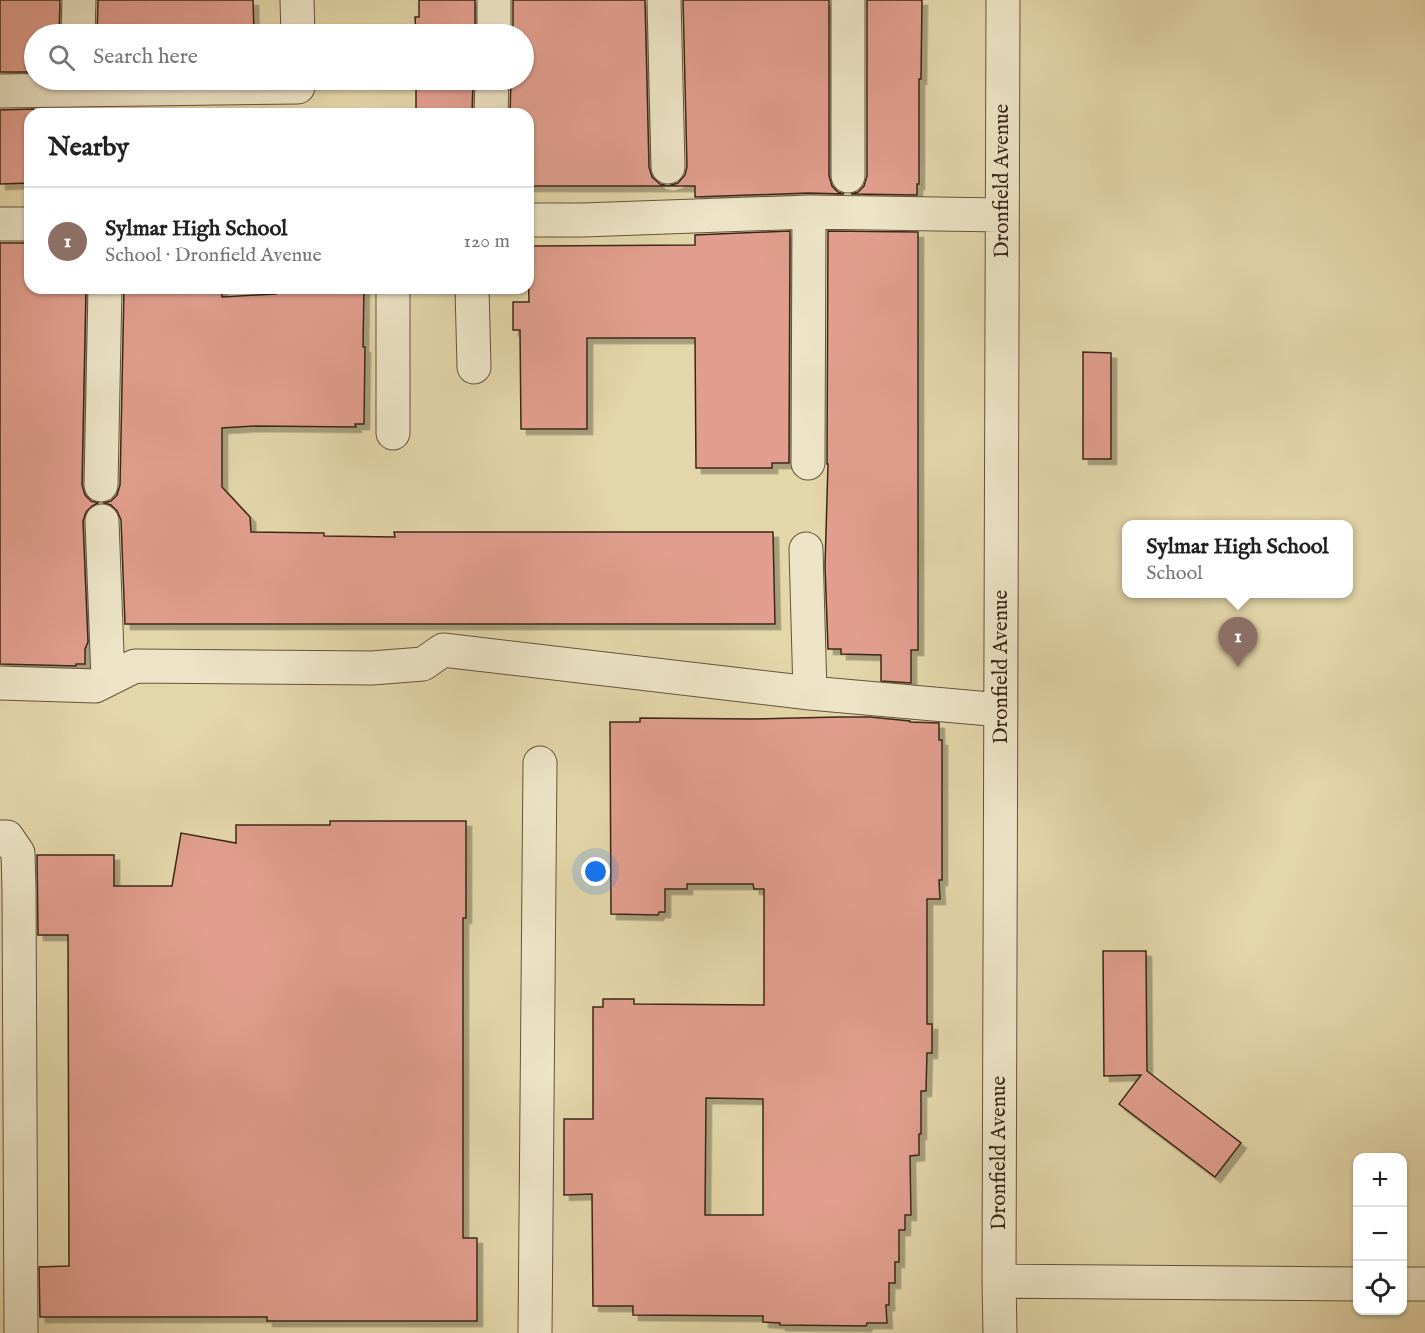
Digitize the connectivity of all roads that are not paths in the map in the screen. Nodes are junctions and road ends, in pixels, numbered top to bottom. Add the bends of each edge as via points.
1 (79, 0) edge
2 (297, 0) edge
3 (494, 0) edge
4 (664, 0) edge
5 (848, 0) edge
6 (1003, 0) edge
7 (78, 24) edge
8 (298, 24) edge
9 (494, 24) edge
10 (24, 89) edge
11 (492, 90) edge
12 (0, 91) edge
13 (491, 108) edge
14 (668, 167) dead end
15 (848, 176) dead end
16 (809, 212) junction
17 (1002, 215) junction
18 (534, 220) edge
19 (0, 224) edge
20 (24, 224) edge
21 (105, 294) edge
22 (393, 294) edge
23 (472, 294) edge
24 (474, 367) dead end
25 (393, 433) dead end
26 (808, 463) dead end
27 (102, 485) dead end
28 (102, 521) dead end
29 (806, 549) dead end
30 (108, 679) junction
31 (0, 683) edge
32 (810, 693) junction
33 (1001, 710) junction
34 (540, 763) dead end
35 (0, 837) edge
36 (999, 1281) junction
37 (1353, 1284) edge
38 (1407, 1284) edge
39 (1425, 1284) edge
40 (21, 1333) edge
41 (535, 1333) edge
42 (999, 1333) edge

1 - 7 street
2 - 8 street
3 - 9 street
4 - 14 street
5 - 15 street
6 - 17 street, Dronfield Avenue
10 - 12 street
11 - 13 street
16 - 17 street
16 - 18 street
16 - 26 street
17 - 33 street, Dronfield Avenue
19 - 20 street
21 - 27 street
22 - 25 street
23 - 24 street
28 - 30 street
29 - 32 street
30 - 31 street via 95,686
30 - 32 street via 135,666 372,668 423,663 443,650
32 - 33 street
33 - 36 street, Dronfield Avenue
34 - 41 street
35 - 40 street via 8,837 18,853
36 - 37 street
36 - 42 street, Dronfield Avenue
38 - 39 street

